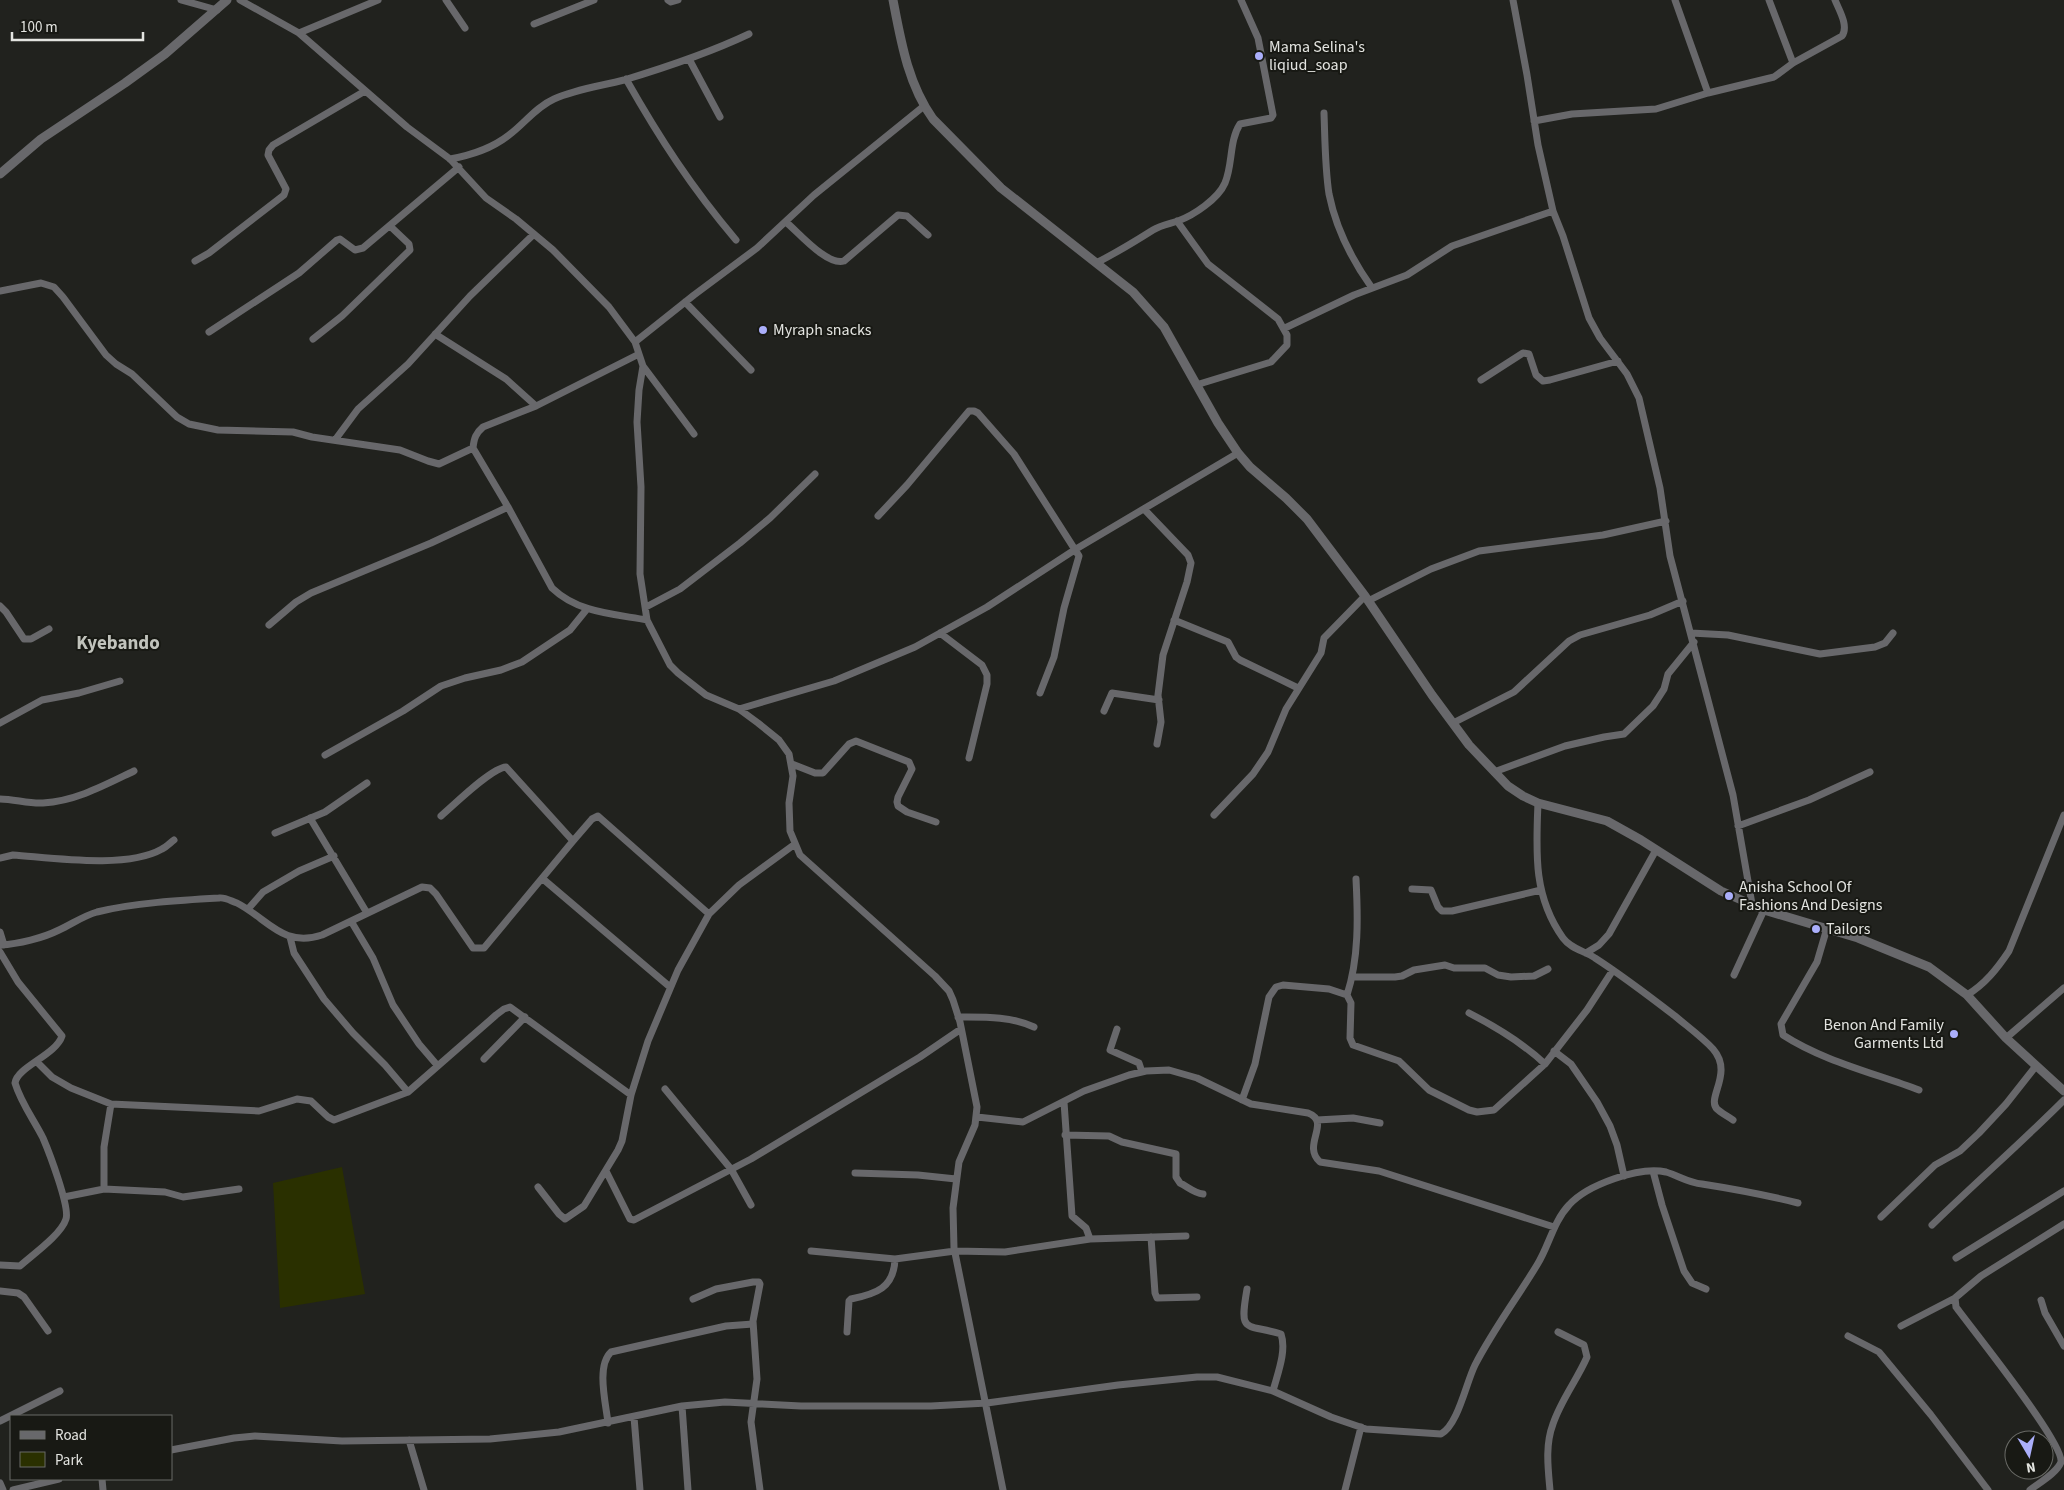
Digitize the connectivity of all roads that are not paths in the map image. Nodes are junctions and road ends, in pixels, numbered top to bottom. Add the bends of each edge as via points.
1 (181, 0) edge
2 (227, 0) edge
3 (240, 0) edge
4 (378, 0) edge
5 (446, 0) edge
6 (594, 0) edge
7 (668, 0) edge
8 (678, 0) edge
9 (893, 0) edge
10 (1241, 0) edge
11 (1514, 0) edge
12 (1675, 0) edge
13 (1769, 0) edge
14 (1835, 0) edge
15 (217, 10) junction
16 (534, 24) dead end
17 (465, 28) dead end
18 (299, 33) junction
19 (749, 34) dead end
20 (689, 60) junction
21 (1793, 63) junction
22 (626, 79) junction
23 (365, 91) junction
24 (1708, 93) junction
25 (924, 106) junction
26 (1324, 113) dead end
27 (720, 117) dead end
28 (1534, 122) junction
29 (450, 159) junction
30 (459, 167) junction
31 (0, 174) edge
32 (1553, 211) junction
33 (1177, 221) junction
34 (786, 222) junction
35 (390, 226) junction
36 (534, 234) junction
37 (928, 235) dead end
38 (736, 240) dead end
39 (195, 261) dead end
40 (1096, 263) junction
41 (1372, 288) junction
42 (0, 291) edge
43 (685, 302) junction
44 (1285, 328) junction
45 (209, 332) dead end
46 (435, 334) junction
47 (312, 339) dead end
48 (635, 342) junction
49 (639, 354) junction
50 (1618, 361) junction
51 (643, 366) junction
52 (751, 370) dead end
53 (1481, 380) dead end
54 (1196, 385) junction
55 (536, 406) junction
56 (694, 434) dead end
57 (335, 440) junction
58 (473, 448) junction
59 (1238, 452) junction
60 (815, 474) dead end
61 (508, 507) junction
62 (1144, 509) junction
63 (878, 516) dead end
64 (1666, 521) junction
65 (1076, 549) junction
66 (1367, 598) junction
67 (1682, 601) junction
68 (0, 606) edge
69 (646, 607) junction
70 (587, 609) junction
71 (647, 620) junction
72 (1174, 620) junction
73 (269, 625) dead end
74 (49, 629) dead end
75 (940, 633) junction
76 (1692, 633) junction
77 (1893, 633) dead end
78 (1694, 642) junction
79 (120, 681) dead end
80 (1298, 688) junction
81 (1040, 693) dead end
82 (1159, 700) junction
83 (739, 709) junction
84 (1104, 711) dead end
85 (1453, 722) junction
86 (0, 723) edge
87 (1157, 744) dead end
88 (325, 755) dead end
89 (969, 758) dead end
90 (792, 764) junction
91 (134, 771) dead end
92 (1494, 772) junction
93 (1870, 772) dead end
94 (367, 783) dead end
95 (0, 799) edge
96 (1538, 803) junction
97 (1214, 815) dead end
98 (441, 816) dead end
99 (2064, 816) edge
100 (310, 818) junction
101 (936, 822) dead end
102 (1738, 826) junction
103 (275, 834) dead end
104 (174, 840) dead end
105 (573, 841) junction
106 (795, 844) junction
107 (1656, 850) junction
108 (334, 856) junction
109 (0, 858) edge
110 (542, 879) junction
111 (1356, 879) dead end
112 (1412, 889) dead end
113 (1541, 890) junction
114 (1752, 904) junction
115 (248, 909) junction
116 (1764, 910) junction
117 (367, 913) junction
118 (710, 914) junction
119 (351, 921) junction
120 (1828, 928) junction
121 (0, 932) edge
122 (290, 937) junction
123 (1, 947) edge
124 (1586, 953) junction
125 (1548, 968) dead end
126 (1613, 970) junction
127 (1734, 975) dead end
128 (1353, 977) junction
129 (670, 987) junction
130 (2064, 988) edge
131 (1347, 995) junction
132 (1967, 995) junction
133 (1469, 1013) dead end
134 (525, 1017) junction
135 (958, 1018) junction
136 (1034, 1027) dead end
137 (961, 1029) junction
138 (1117, 1029) dead end
139 (2006, 1038) junction
140 (1554, 1051) junction
141 (484, 1059) dead end
142 (37, 1062) junction
143 (1545, 1064) junction
144 (437, 1065) junction
145 (2036, 1066) junction
146 (1142, 1072) junction
147 (665, 1089) dead end
148 (1919, 1090) dead end
149 (2064, 1091) edge
150 (408, 1092) junction
151 (631, 1095) junction
152 (1242, 1100) junction
153 (2064, 1100) edge
154 (1064, 1102) junction
155 (111, 1104) junction
156 (977, 1117) junction
157 (1317, 1120) junction
158 (1733, 1120) dead end
159 (1380, 1123) dead end
160 (1065, 1135) junction
161 (731, 1169) junction
162 (606, 1171) junction
163 (1653, 1171) junction
164 (855, 1173) dead end
165 (1624, 1176) junction
166 (956, 1180) junction
167 (538, 1187) dead end
168 (104, 1188) junction
169 (239, 1189) dead end
170 (2064, 1191) edge
171 (1203, 1194) dead end
172 (64, 1197) junction
173 (1798, 1203) dead end
174 (751, 1205) dead end
175 (1881, 1217) dead end
176 (2064, 1224) edge
177 (1932, 1225) dead end
178 (1554, 1227) junction
179 (1186, 1236) dead end
180 (1151, 1237) junction
181 (1090, 1239) junction
182 (811, 1251) dead end
183 (954, 1251) junction
184 (1956, 1258) dead end
185 (895, 1259) junction
186 (0, 1265) edge
187 (1247, 1289) dead end
188 (1706, 1289) dead end
189 (0, 1291) edge
190 (1197, 1297) dead end
191 (693, 1298) dead end
192 (1955, 1298) junction
193 (2042, 1300) dead end
194 (754, 1324) junction
195 (1901, 1326) dead end
196 (48, 1331) dead end
197 (847, 1332) dead end
198 (1558, 1332) dead end
199 (1848, 1336) dead end
200 (2064, 1346) edge
201 (60, 1391) dead end
202 (1273, 1391) junction
203 (987, 1403) junction
204 (753, 1404) junction
205 (682, 1406) junction
206 (12, 1415) edge
207 (634, 1417) junction
208 (608, 1423) junction
209 (1360, 1427) junction
210 (409, 1440) junction
211 (172, 1450) edge
212 (55, 1480) edge
213 (0, 1483) edge
214 (3, 1490) edge
215 (13, 1490) edge
216 (424, 1490) edge
217 (640, 1490) edge
218 (688, 1490) edge
219 (760, 1490) edge
220 (1003, 1490) edge
221 (1345, 1490) edge
222 (1550, 1490) edge
223 (1988, 1490) edge
224 (2030, 1490) edge

1 - 15 street
2 - 15 street
3 - 18 street
4 - 18 street
5 - 17 street
6 - 16 street
7 - 8 street
9 - 25 street via 909,71
10 - 33 street via 1258,38 1273,115 1240,124 1225,183 1209,201
11 - 28 street
12 - 24 street
13 - 21 street
14 - 21 street via 1845,33
15 - 31 street via 165,54 41,139
18 - 23 street
19 - 20 street
20 - 22 street
20 - 27 street
21 - 24 street via 1774,77
22 - 29 street via 571,92 553,100 495,145
22 - 38 street via 668,152
23 - 29 street
23 - 39 street via 273,145 268,155 286,189 284,195
24 - 28 street via 1656,109 1572,114
25 - 34 street via 821,189
25 - 40 street via 941,128 1001,188
26 - 41 street via 1329,195 1339,229 1355,264
28 - 32 street
29 - 30 street
30 - 35 street
30 - 36 street via 486,198
32 - 41 street via 1452,246 1407,275
32 - 50 street via 1589,318
33 - 40 street via 1167,223
33 - 44 street via 1208,264
34 - 37 street via 828,259 839,262 898,215 907,216
34 - 43 street
35 - 45 street via 358,251 338,240 299,273
35 - 47 street via 409,244 410,250 342,316
36 - 46 street
36 - 48 street via 609,307
40 - 54 street via 1134,292 1164,327
41 - 44 street
42 - 57 street via 41,283 54,287 106,355 189,424 218,430 293,432
43 - 48 street
43 - 52 street
44 - 54 street via 1287,345 1271,362
46 - 55 street via 506,379
46 - 57 street via 408,364 358,409
48 - 49 street
49 - 51 street
49 - 55 street
50 - 53 street via 1543,381 1536,375 1529,354 1523,352
50 - 64 street via 1639,398
51 - 56 street
51 - 69 street via 636,422 641,487 640,574
54 - 59 street
55 - 58 street via 483,427 477,432
57 - 58 street via 400,450 440,464
58 - 61 street
59 - 62 street
59 - 66 street via 1307,520
60 - 69 street via 740,543 680,589
61 - 70 street via 552,588
61 - 73 street via 311,593
62 - 65 street
62 - 72 street via 1190,560 1187,582
63 - 65 street via 969,411 974,410 1014,454
64 - 66 street via 1602,535 1479,551 1431,568
64 - 67 street via 1670,556
65 - 75 street
65 - 81 street via 1080,558 1064,608 1054,658
66 - 80 street via 1324,638 1321,653
66 - 85 street
67 - 76 street
67 - 85 street via 1650,615 1569,641 1514,692
68 - 74 street via 24,639 31,639
69 - 71 street
70 - 71 street
70 - 88 street via 570,630 522,662 441,686
71 - 83 street via 670,665 678,673 706,695
72 - 80 street via 1228,642 1236,658
72 - 82 street via 1163,656
75 - 83 street via 834,681
75 - 89 street via 982,665 987,675
76 - 77 street via 1728,635 1820,654 1875,647 1885,643
76 - 78 street
78 - 92 street via 1668,674 1664,689 1653,706 1624,734 1565,746
78 - 102 street via 1734,794
79 - 86 street via 42,700
80 - 97 street via 1268,752
82 - 84 street via 1112,693
82 - 87 street via 1161,722
83 - 90 street via 779,740
85 - 92 street via 1469,746
90 - 101 street via 815,773 823,772 856,741 898,756 909,762 912,769 898,798 898,806
90 - 106 street via 789,819
91 - 95 street via 66,800 41,804
92 - 96 street via 1508,786
93 - 102 street via 1809,800
94 - 100 street via 325,812
96 - 107 street via 1607,821
96 - 113 street via 1537,867
98 - 105 street via 488,777 506,767
99 - 132 street via 2009,951 1982,986
100 - 103 street
100 - 108 street
102 - 114 street
104 - 109 street via 162,849 140,857 116,860 13,855
105 - 110 street
105 - 118 street via 598,816
106 - 118 street via 739,885
106 - 135 street via 810,866 942,983 949,991
107 - 114 street via 1721,892
107 - 124 street via 1609,934
108 - 115 street via 263,892
108 - 117 street
110 - 117 street via 480,949 473,948 430,888 419,888
110 - 129 street
111 - 128 street via 1358,918
112 - 113 street via 1431,890 1438,907 1446,911
113 - 124 street via 1564,939
114 - 116 street
115 - 122 street
115 - 123 street via 221,897 134,906 98,912 58,931
116 - 120 street
116 - 127 street
117 - 119 street
118 - 129 street
119 - 122 street via 314,938 301,940
119 - 144 street via 373,958 393,1006
120 - 132 street via 1930,967
120 - 148 street via 1816,962 1781,1024 1783,1035 1823,1056
121 - 123 street
122 - 150 street via 294,953 324,999
123 - 142 street via 18,982 62,1036 60,1042
124 - 126 street
125 - 128 street via 1534,976 1511,978 1485,968 1445,965 1395,977
126 - 140 street via 1587,1010
126 - 158 street via 1712,1049 1721,1064 1722,1073 1715,1106
128 - 131 street
129 - 151 street
130 - 139 street
131 - 143 street via 1352,1046 1399,1061 1429,1090 1469,1110 1494,1110
131 - 152 street via 1329,989 1283,984 1272,991 1255,1064
132 - 139 street
133 - 143 street via 1534,1053
134 - 141 street
134 - 144 street via 510,1007 504,1009
134 - 151 street
135 - 136 street via 1004,1018
135 - 137 street
137 - 156 street
137 - 161 street via 920,1057
138 - 146 street via 1110,1050 1139,1063
139 - 145 street
140 - 143 street
140 - 165 street via 1571,1064 1597,1102 1617,1145
142 - 155 street via 52,1077 71,1088
142 - 172 street via 19,1074 15,1083 43,1138
144 - 150 street
145 - 149 street
145 - 175 street via 1973,1139 1935,1165
146 - 152 street via 1169,1070 1183,1073
146 - 154 street via 1084,1091
147 - 161 street
150 - 155 street via 334,1120 311,1101 298,1099 258,1111
151 - 162 street via 622,1141
152 - 157 street via 1308,1114
153 - 177 street
154 - 156 street via 1023,1122
154 - 160 street
155 - 168 street via 104,1147
156 - 166 street via 959,1162
157 - 159 street via 1353,1118
157 - 178 street via 1312,1151 1320,1162 1379,1171
160 - 171 street via 1109,1136 1176,1154 1176,1177 1180,1183
160 - 181 street via 1072,1216 1086,1228
161 - 162 street via 632,1220
161 - 174 street
162 - 167 street via 584,1206 565,1219
163 - 165 street
163 - 173 street via 1666,1172 1688,1182
163 - 188 street via 1684,1271 1692,1283
164 - 166 street
165 - 178 street via 1583,1192 1568,1205
166 - 183 street
168 - 169 street via 165,1192 183,1197
168 - 172 street
170 - 184 street
172 - 186 street via 67,1218 51,1239 20,1266
176 - 192 street via 1981,1276
178 - 209 street via 1539,1262 1479,1357 1447,1431 1433,1434
179 - 180 street
180 - 181 street
180 - 190 street via 1157,1298
181 - 183 street via 1005,1252
182 - 185 street
183 - 185 street
183 - 203 street
185 - 197 street via 892,1275 882,1289 849,1301
187 - 202 street via 1243,1312 1247,1324 1281,1334 1283,1338
189 - 196 street via 24,1297
191 - 194 street via 716,1289 759,1282
192 - 195 street
192 - 224 street via 1956,1307 2043,1420 2061,1451 2057,1469
193 - 200 street via 2045,1313
194 - 204 street via 756,1380
194 - 208 street via 726,1326 611,1352 603,1370
198 - 222 street via 1584,1345 1587,1357 1552,1424 1548,1441
199 - 223 street via 1879,1352
201 - 206 street
202 - 203 street via 1217,1377 1197,1377
202 - 209 street
203 - 204 street via 931,1406
203 - 220 street
204 - 205 street via 725,1402
204 - 219 street via 750,1422
205 - 207 street
205 - 218 street
207 - 208 street
207 - 217 street
208 - 210 street via 490,1439
209 - 221 street
210 - 211 street via 342,1441 255,1436
210 - 216 street
212 - 215 street
213 - 214 street

